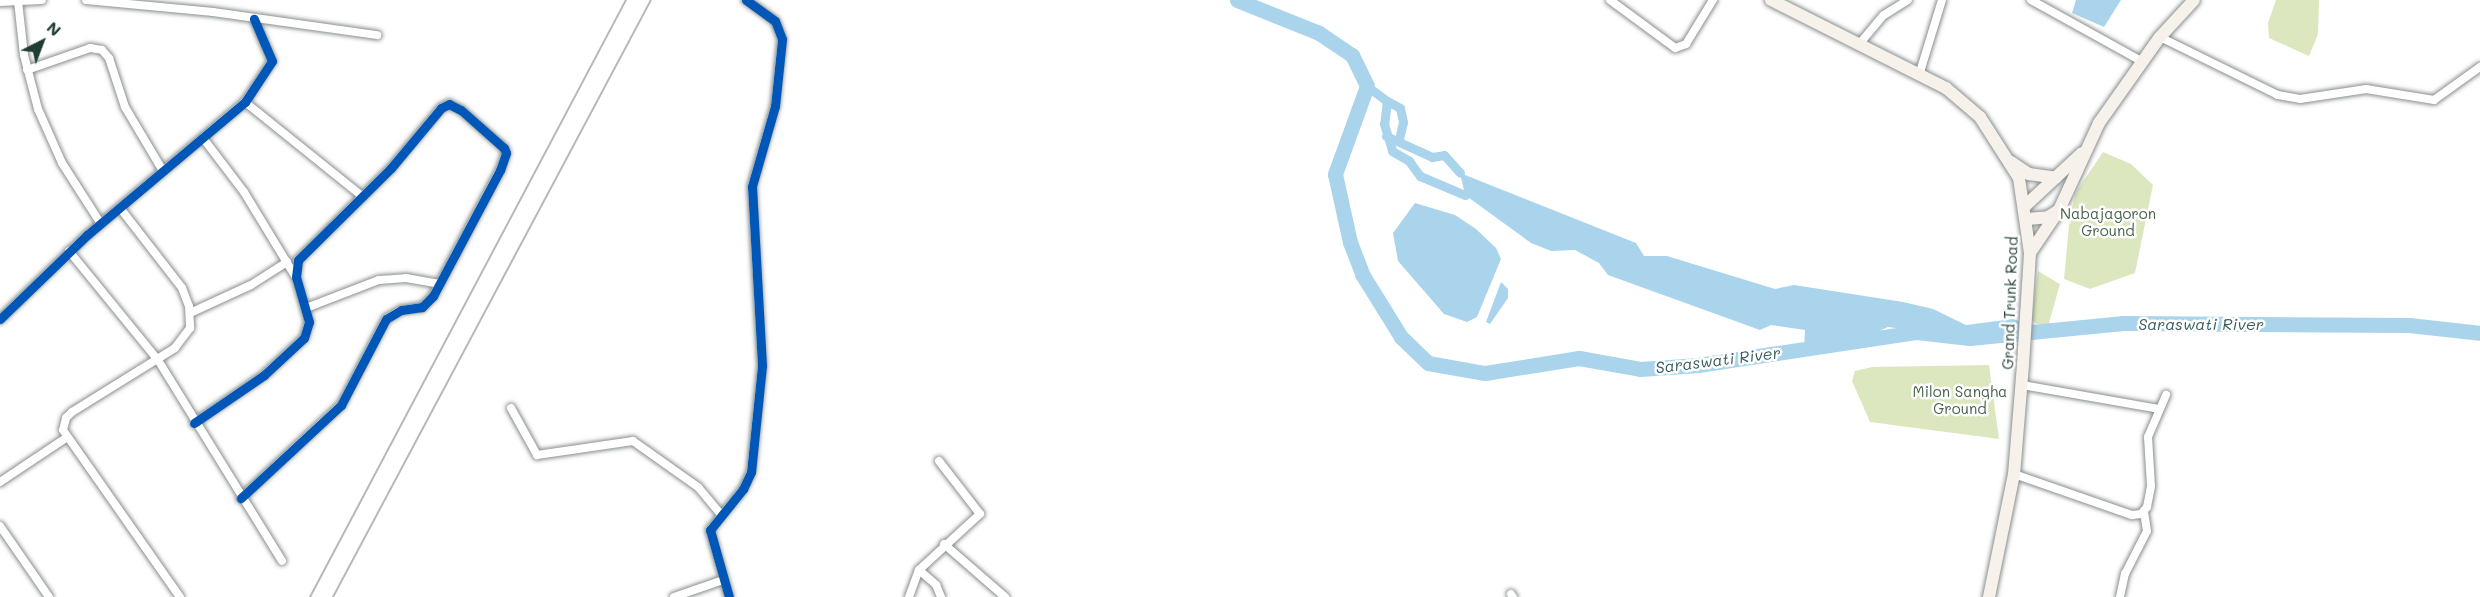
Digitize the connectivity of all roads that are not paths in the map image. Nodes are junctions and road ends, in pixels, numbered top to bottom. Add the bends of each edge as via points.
1 (42, 0) edge
2 (86, 0) edge
3 (746, 0) edge
4 (1610, 0) edge
5 (1713, 0) edge
6 (1771, 0) edge
7 (1908, 0) edge
8 (1942, 0) edge
9 (2031, 0) edge
10 (2194, 0) edge
11 (18, 1) edge
12 (0, 2) edge
13 (254, 19) junction
14 (377, 35) dead end
15 (2160, 37) junction
16 (1861, 42) junction
17 (2140, 62) junction
18 (2480, 67) edge
19 (27, 70) junction
20 (1920, 72) junction
21 (245, 102) junction
22 (202, 138) junction
23 (2085, 150) junction
24 (2010, 161) junction
25 (163, 171) junction
26 (2056, 178) junction
27 (363, 197) junction
28 (2025, 206) junction
29 (120, 208) junction
30 (2059, 210) junction
31 (2027, 219) junction
32 (101, 224) junction
33 (69, 251) junction
34 (2030, 253) junction
35 (287, 262) junction
36 (296, 277) junction
37 (439, 284) junction
38 (306, 308) junction
39 (190, 313) junction
40 (0, 319) edge
41 (158, 360) junction
42 (2022, 385) junction
43 (2166, 395) dead end
44 (511, 408) dead end
45 (2158, 409) junction
46 (194, 423) junction
47 (66, 438) junction
48 (939, 461) dead end
49 (2014, 474) junction
50 (0, 482) edge
51 (241, 498) junction
52 (2144, 511) junction
53 (721, 514) junction
54 (0, 526) edge
55 (944, 544) junction
56 (282, 561) dead end
57 (919, 570) junction
58 (723, 580) junction
59 (48, 597) edge
60 (180, 597) edge
61 (674, 597) edge
62 (729, 597) edge
63 (909, 597) edge
64 (941, 597) edge
65 (1005, 597) edge
66 (1989, 597) edge
67 (2120, 597) edge

1 - 11 street
2 - 13 street
3 - 53 street via 775,21 782,39 775,106 752,186 762,366 753,459 743,489
4 - 5 street via 1675,48 1686,44
6 - 16 main road, Grand Trunk Road
7 - 16 street via 1884,15
8 - 20 street
9 - 17 street
10 - 15 main road
11 - 12 street
11 - 19 street
13 - 14 street
13 - 21 street via 272,61
15 - 17 main road
15 - 18 street via 2278,95 2300,99 2366,89 2434,100
16 - 20 main road, Grand Trunk Road
17 - 23 main road
19 - 25 street via 90,48 102,50 109,58 125,107
19 - 32 street via 38,109 62,163
20 - 24 main road, Grand Trunk Road via 1967,104
21 - 22 street
21 - 27 street
22 - 25 street
22 - 35 street via 244,192
23 - 26 main road
23 - 30 main road
24 - 26 main road via 2029,174
24 - 28 main road, Grand Trunk Road
25 - 29 street
26 - 28 main road
27 - 36 street via 304,252 296,266
27 - 37 street via 436,113 449,104 504,148 500,170
28 - 31 main road, Grand Trunk Road
29 - 32 street
29 - 39 street via 175,276
30 - 31 main road via 2048,217
30 - 34 main road
31 - 34 main road, Grand Trunk Road
32 - 33 street
33 - 40 street
33 - 41 street
34 - 42 main road, Grand Trunk Road
35 - 36 street
35 - 39 street via 251,285
36 - 38 street
37 - 38 street via 406,278 379,280
37 - 51 street via 422,307 401,310 386,319 341,405
38 - 46 street via 308,330 295,349
39 - 41 street via 190,328 181,342
41 - 46 street
41 - 47 street via 72,412 64,424
42 - 45 street
42 - 49 main road, Grand Trunk Road
43 - 45 street
44 - 53 street via 537,455 633,441 698,488
45 - 52 street via 2148,437 2151,486
46 - 51 street
47 - 50 street
47 - 60 street
48 - 55 street via 980,510 976,520
49 - 52 street via 2132,514
49 - 66 main road, Grand Trunk Road
51 - 56 street
52 - 67 street via 2147,531 2125,574
53 - 58 street via 710,536
54 - 59 street
55 - 57 street
55 - 65 street
57 - 63 street
57 - 64 street via 936,585
58 - 61 street
58 - 62 street

